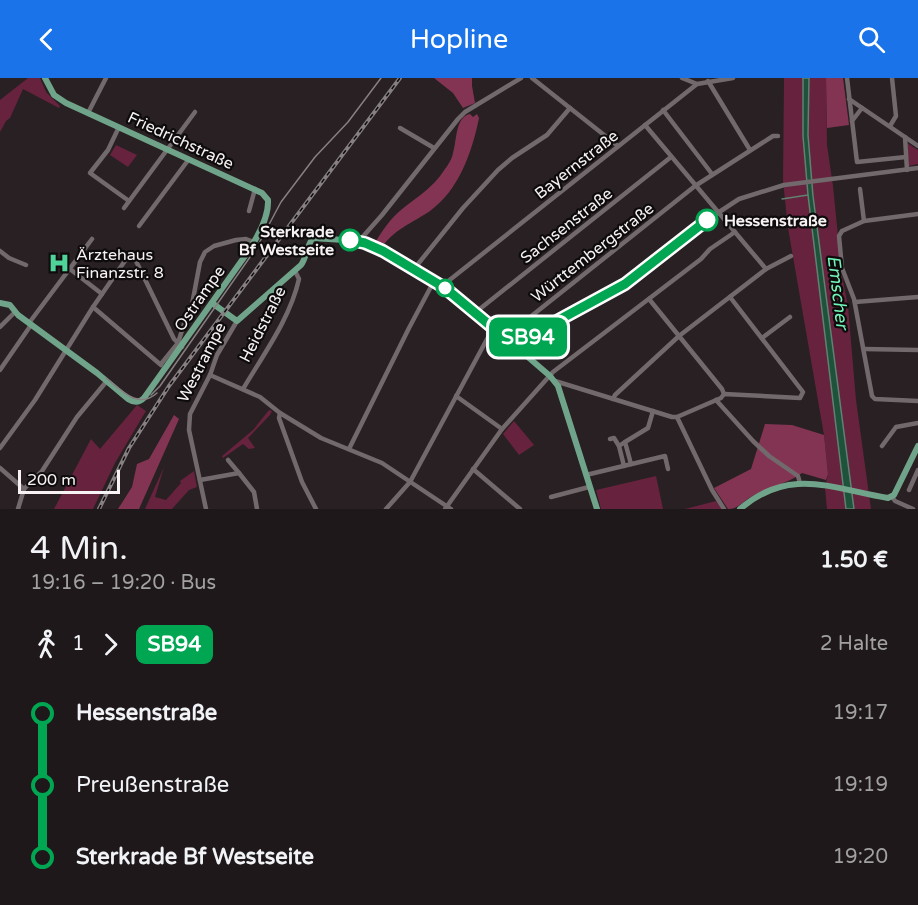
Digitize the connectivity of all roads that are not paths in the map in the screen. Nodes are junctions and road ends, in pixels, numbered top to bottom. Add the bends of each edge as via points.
1 (45, 78) edge
2 (106, 78) edge
3 (521, 78) edge
4 (532, 78) edge
5 (682, 78) edge
6 (733, 78) edge
7 (847, 78) edge
8 (892, 78) edge
9 (708, 81) junction
10 (697, 84) junction
11 (849, 99) junction
12 (570, 108) junction
13 (862, 108) junction
14 (663, 110) junction
15 (195, 112) dead end
16 (88, 113) junction
17 (852, 121) junction
18 (645, 125) junction
19 (890, 126) junction
20 (119, 127) junction
21 (400, 128) dead end
22 (778, 136) dead end
23 (906, 137) junction
24 (618, 146) junction
25 (918, 146) edge
26 (434, 148) junction
27 (168, 150) junction
28 (750, 150) junction
29 (671, 156) junction
30 (906, 157) junction
31 (189, 159) junction
32 (918, 168) edge
33 (907, 170) junction
34 (712, 174) junction
35 (695, 186) junction
36 (255, 189) junction
37 (860, 189) dead end
38 (129, 201) junction
39 (268, 202) joint
40 (124, 208) dead end
41 (249, 211) dead end
42 (718, 212) junction
43 (918, 214) edge
44 (864, 220) junction
45 (139, 226) dead end
46 (735, 232) junction
47 (93, 239) dead end
48 (359, 241) junction
49 (254, 242) junction
50 (0, 251) edge
51 (791, 256) dead end
52 (26, 265) dead end
53 (69, 269) junction
54 (414, 269) junction
55 (766, 269) junction
56 (295, 271) junction
57 (434, 281) junction
58 (442, 286) junction
59 (102, 294) junction
60 (730, 297) junction
61 (918, 297) edge
62 (648, 299) junction
63 (855, 302) junction
64 (0, 303) edge
65 (214, 304) junction
66 (93, 307) junction
67 (15, 312) junction
68 (476, 312) junction
69 (790, 317) dead end
70 (235, 319) junction
71 (30, 324) junction
72 (0, 327) edge
73 (493, 328) junction
74 (679, 336) junction
75 (505, 338) junction
76 (762, 338) junction
77 (180, 345) junction
78 (515, 346) junction
79 (864, 349) junction
80 (918, 350) edge
81 (66, 351) junction
82 (161, 364) junction
83 (0, 370) edge
84 (210, 375) junction
85 (553, 379) junction
86 (105, 382) junction
87 (153, 386) junction
88 (570, 386) junction
89 (243, 389) junction
90 (724, 394) junction
91 (561, 395) junction
92 (456, 396) junction
93 (613, 399) junction
94 (716, 400) junction
95 (918, 401) edge
96 (654, 411) junction
97 (280, 413) junction
98 (677, 417) junction
99 (918, 423) edge
100 (502, 429) junction
101 (610, 439) dead end
102 (625, 442) junction
103 (619, 446) junction
104 (882, 446) dead end
105 (918, 446) edge
106 (0, 448) edge
107 (349, 450) junction
108 (228, 460) dead end
109 (631, 464) junction
110 (624, 466) junction
111 (0, 468) edge
112 (473, 469) junction
113 (668, 469) dead end
114 (918, 470) edge
115 (239, 473) junction
116 (586, 475) junction
117 (200, 480) junction
118 (410, 482) junction
119 (800, 483) junction
120 (589, 487) junction
121 (24, 489) junction
122 (909, 490) dead end
123 (551, 497) dead end
124 (891, 497) junction
125 (903, 507) edge
126 (447, 508) edge
127 (18, 509) edge
128 (206, 509) edge
129 (257, 509) edge
130 (316, 509) edge
131 (386, 509) edge
132 (520, 509) edge
133 (597, 509) edge
134 (724, 509) edge
135 (740, 509) edge
136 (913, 509) edge

1 - 16 main road, Friedrichstraße via 58,98
2 - 16 street
3 - 26 street via 464,113
4 - 12 street
5 - 10 street
6 - 9 street, Bayernstraße
7 - 11 street
8 - 19 street via 896,116
9 - 10 street, Bayernstraße
9 - 28 street
10 - 14 street, Bayernstraße
11 - 13 street
11 - 17 street
12 - 24 street
12 - 54 street via 547,135 500,167
13 - 17 street
13 - 19 street
14 - 18 street, Bayernstraße
14 - 34 street
15 - 27 street
16 - 20 main road, Friedrichstraße
17 - 30 street via 857,162
18 - 24 street, Bayernstraße
18 - 29 street
19 - 23 street
20 - 27 main road, Friedrichstraße
20 - 38 street via 90,173
21 - 26 street
22 - 28 street, Württembergstraße
23 - 25 street
23 - 30 street
24 - 58 street, Bayernstraße
26 - 48 street
27 - 31 main road, Friedrichstraße
27 - 38 street
28 - 34 street, Württembergstraße
29 - 35 street
29 - 68 street, Sachsenstraße
30 - 33 street
31 - 36 main road, Friedrichstraße
31 - 45 street
32 - 33 street
33 - 42 street via 796,184 752,194
34 - 35 street, Württembergstraße
35 - 42 street
35 - 75 street, Württembergstraße
36 - 39 main road, Friedrichstraße
36 - 41 street
37 - 44 street
38 - 40 street
39 - 49 main road, Ostrampe via 266,217
42 - 46 street
42 - 78 street via 625,284
43 - 44 street
44 - 63 street via 839,236 842,268
46 - 55 street
46 - 62 street
47 - 53 street
48 - 54 main road
48 - 56 main road, Heidstraße via 314,237
49 - 65 main road, Ostrampe
49 - 77 street via 236,240 206,252 200,262
50 - 52 street
51 - 55 street
53 - 59 street
53 - 71 street
54 - 57 main road
55 - 60 street
56 - 70 main road, Westrampe
56 - 89 street, Heidstraße via 299,279 290,304
57 - 58 main road
57 - 107 street
58 - 68 main road
59 - 66 street
59 - 77 street via 130,255
60 - 74 street
60 - 76 street
61 - 63 street
62 - 74 street
62 - 85 street via 558,368
63 - 79 street
64 - 67 main road via 10,305
65 - 70 main road
65 - 77 main road, Ostrampe
66 - 81 street
66 - 82 street
67 - 71 main road
67 - 72 street
68 - 73 main road
69 - 76 street
70 - 84 street, Westrampe
71 - 81 main road
71 - 83 street
73 - 75 main road
73 - 92 street
74 - 90 street
74 - 93 street
75 - 78 main road
76 - 90 street via 803,392 800,398
77 - 82 street, Ostrampe
77 - 87 main road, Ostrampe
78 - 85 main road
79 - 80 street
79 - 95 street via 872,396
81 - 86 main road
81 - 106 street
82 - 87 street, Ostrampe
84 - 89 street
84 - 117 street, Westrampe via 189,420
85 - 88 street
85 - 91 main road
85 - 100 street
86 - 87 main road, Ostrampe via 131,401 139,401
86 - 121 street via 42,471
88 - 91 street
88 - 93 street
89 - 97 street
90 - 94 street
91 - 116 main road
92 - 100 street
92 - 118 street
93 - 96 street
94 - 98 street
94 - 119 street via 769,456 798,476
96 - 98 street
96 - 102 street via 648,428
97 - 107 street
97 - 130 street via 302,482
98 - 134 street
99 - 104 street via 895,428
100 - 112 street
101 - 103 street via 614,438
102 - 103 street
102 - 109 street
103 - 110 street
105 - 124 main road
107 - 118 street via 382,463
108 - 115 street
109 - 110 street
109 - 113 street via 665,456
110 - 116 street
111 - 121 street
112 - 126 street
112 - 132 street
114 - 122 street
115 - 117 street
115 - 129 street via 254,492
116 - 120 main road
117 - 128 street
118 - 126 street
118 - 131 street
119 - 124 main road
119 - 135 main road via 766,493
120 - 123 street
120 - 133 main road
121 - 127 street
124 - 125 street
125 - 136 street

